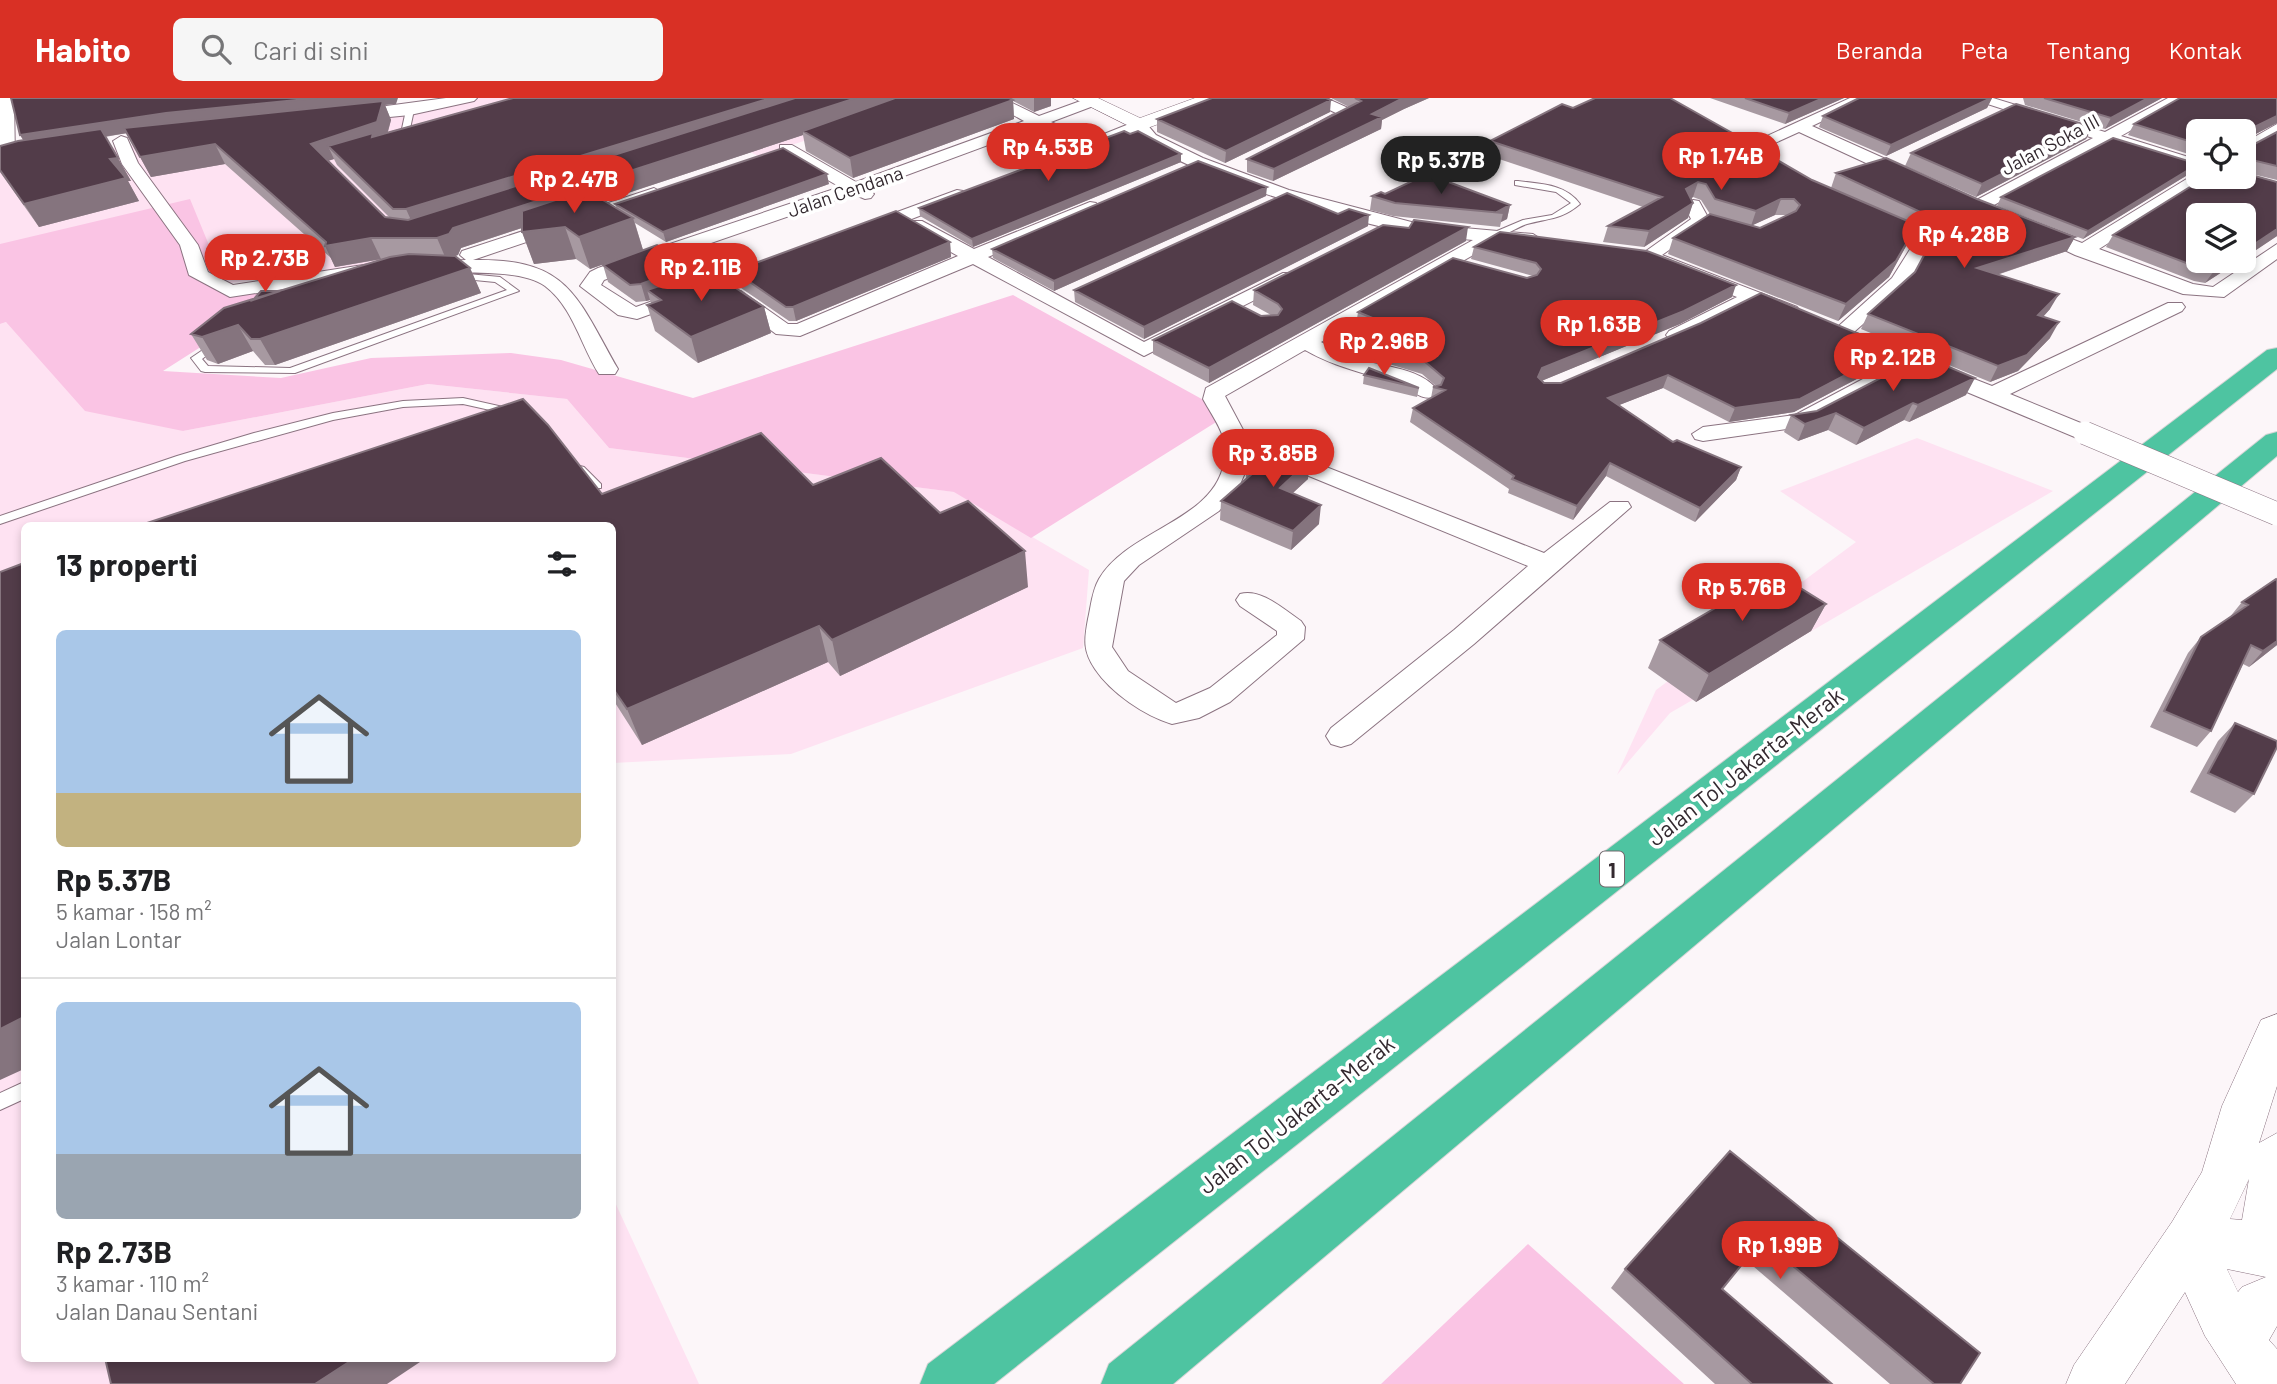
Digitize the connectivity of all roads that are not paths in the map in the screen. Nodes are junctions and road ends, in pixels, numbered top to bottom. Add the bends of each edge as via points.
1 (6, 98) edge
2 (469, 98) edge
3 (990, 98) edge
4 (1213, 98) edge
5 (1312, 98) edge
6 (1817, 98) edge
7 (1827, 98) edge
8 (1977, 98) edge
9 (2029, 98) edge
10 (2180, 98) edge
11 (1092, 99) edge
12 (1852, 103) edge
13 (2009, 108) junction
14 (410, 110) junction
15 (333, 113) edge
16 (1984, 119) edge
17 (1035, 123) junction
18 (1139, 125) junction
19 (1798, 126) junction
20 (2277, 129) edge
21 (1310, 133) edge
22 (418, 134) edge
23 (1117, 135) junction
24 (2106, 137) junction
25 (404, 138) junction
26 (122, 141) edge
27 (393, 141) edge
28 (811, 141) edge
29 (2256, 142) edge
30 (1088, 146) junction
31 (1747, 151) junction
32 (1910, 154) edge
33 (1063, 155) edge
34 (9, 158) edge
35 (2186, 161) edge
36 (1249, 162) edge
37 (1769, 164) edge
38 (1885, 166) junction
39 (1697, 170) edge
40 (1225, 173) junction
41 (1518, 183) dead end
42 (2186, 186) edge
43 (673, 187) edge
44 (1931, 187) edge
45 (856, 188) junction
46 (976, 188) edge
47 (1110, 199) edge
48 (1851, 205) edge
49 (598, 212) junction
50 (901, 216) junction
51 (620, 226) edge
52 (1724, 229) edge
53 (849, 236) edge
54 (1493, 236) junction
55 (643, 239) dead end
56 (1549, 242) edge
57 (2277, 250) edge
58 (2082, 251) junction
59 (666, 253) junction
60 (1443, 253) junction
61 (469, 255) dead end
62 (797, 255) edge
63 (971, 257) junction
64 (1472, 268) edge
65 (1304, 270) edge
66 (427, 276) edge
67 (267, 283) junction
68 (719, 285) junction
69 (1077, 290) edge
70 (285, 295) edge
71 (1755, 296) junction
72 (1052, 302) junction
73 (1233, 306) junction
74 (2175, 307) dead end
75 (1805, 317) edge
76 (1256, 318) edge
77 (225, 337) edge
78 (1306, 342) junction
79 (1654, 344) edge
80 (2277, 356) edge
81 (1913, 362) junction
82 (607, 369) dead end
83 (1428, 392) dead end
84 (1991, 395) junction
85 (480, 421) edge
86 (1703, 434) dead end
87 (1237, 439) junction
88 (2277, 441) edge
89 (569, 457) edge
90 (597, 486) edge
91 (1619, 507) dead end
92 (2277, 514) edge
93 (0, 520) edge
94 (1546, 564) junction
95 (1249, 600) dead end
96 (1341, 736) dead end
97 (2277, 1034) edge
98 (21, 1092) edge
99 (0, 1102) edge
100 (2277, 1156) edge
101 (2190, 1240) junction
102 (2272, 1268) edge
103 (2239, 1340) junction
104 (948, 1384) edge
105 (1129, 1384) edge
106 (2093, 1384) edge
107 (2274, 1384) edge

1 - 34 street
2 - 14 street
3 - 17 street
4 - 18 street
5 - 21 street via 1349,113
6 - 12 street
7 - 12 street
8 - 13 street
9 - 13 street
10 - 24 street, Jalan Soka III
11 - 17 street, Jalan Cendana
11 - 18 street
12 - 19 street
13 - 16 street
13 - 24 street
14 - 15 street
14 - 25 lane
17 - 30 street
17 - 45 street, Jalan Cendana
18 - 23 street
18 - 40 street via 1150,138
19 - 31 street
19 - 38 street
20 - 29 street
22 - 25 lane
23 - 30 street
23 - 60 street via 1182,169 1273,203
24 - 35 street
24 - 58 street, Jalan Soka III via 1971,205
25 - 27 lane
26 - 67 street via 130,164 189,245 200,275 230,290
28 - 45 street via 780,151
30 - 33 street
31 - 37 street
31 - 39 street
32 - 38 street
36 - 40 street
38 - 44 street
40 - 54 street via 1391,224
41 - 54 lane via 1561,191 1576,204
42 - 58 street
43 - 49 street
45 - 50 street
45 - 59 street, Jalan Cendana
46 - 50 street, Jalan Cendana
47 - 63 street
48 - 81 street via 1915,233 1923,243 1899,282 1836,329
49 - 51 street
49 - 61 street
50 - 53 street, Jalan Cendana
50 - 63 street
52 - 71 street via 1697,213 1640,255
54 - 56 street
54 - 60 street
55 - 59 street
57 - 58 street via 2217,293
59 - 68 street, Jalan Cendana via 597,276 590,286 625,311 637,313
60 - 64 street
60 - 78 street
62 - 68 street, Jalan Cendana
63 - 68 street via 800,330 783,330
63 - 72 street
65 - 73 street
66 - 77 lane via 497,279 514,291 291,371 205,369 196,358
67 - 70 lane
67 - 82 street via 381,268 530,271 552,282 564,295
69 - 72 street
71 - 75 street
71 - 79 street
72 - 73 street via 1144,350
73 - 76 street
74 - 84 street
78 - 83 street via 1338,360 1411,381
78 - 87 street via 1214,393
80 - 104 highway, Jalan Tol Jakarta–Merak / 1
81 - 84 street
81 - 86 street via 1800,421
84 - 92 street, bridge
85 - 93 lane via 512,412 445,399 334,417 205,452
87 - 94 street
87 - 95 street via 1234,469 1226,489 1206,511 1115,575 1107,589 1097,647 1109,668 1140,692 1172,713 1193,711 1290,639 1291,627
88 - 105 highway
89 - 90 lane
91 - 94 street
94 - 96 street
97 - 101 street via 2245,1106 2224,1181
98 - 99 lane
100 - 102 street
101 - 102 street via 2242,1245
101 - 103 street via 2212,1298
101 - 106 street
102 - 103 street via 2260,1305
103 - 107 street

